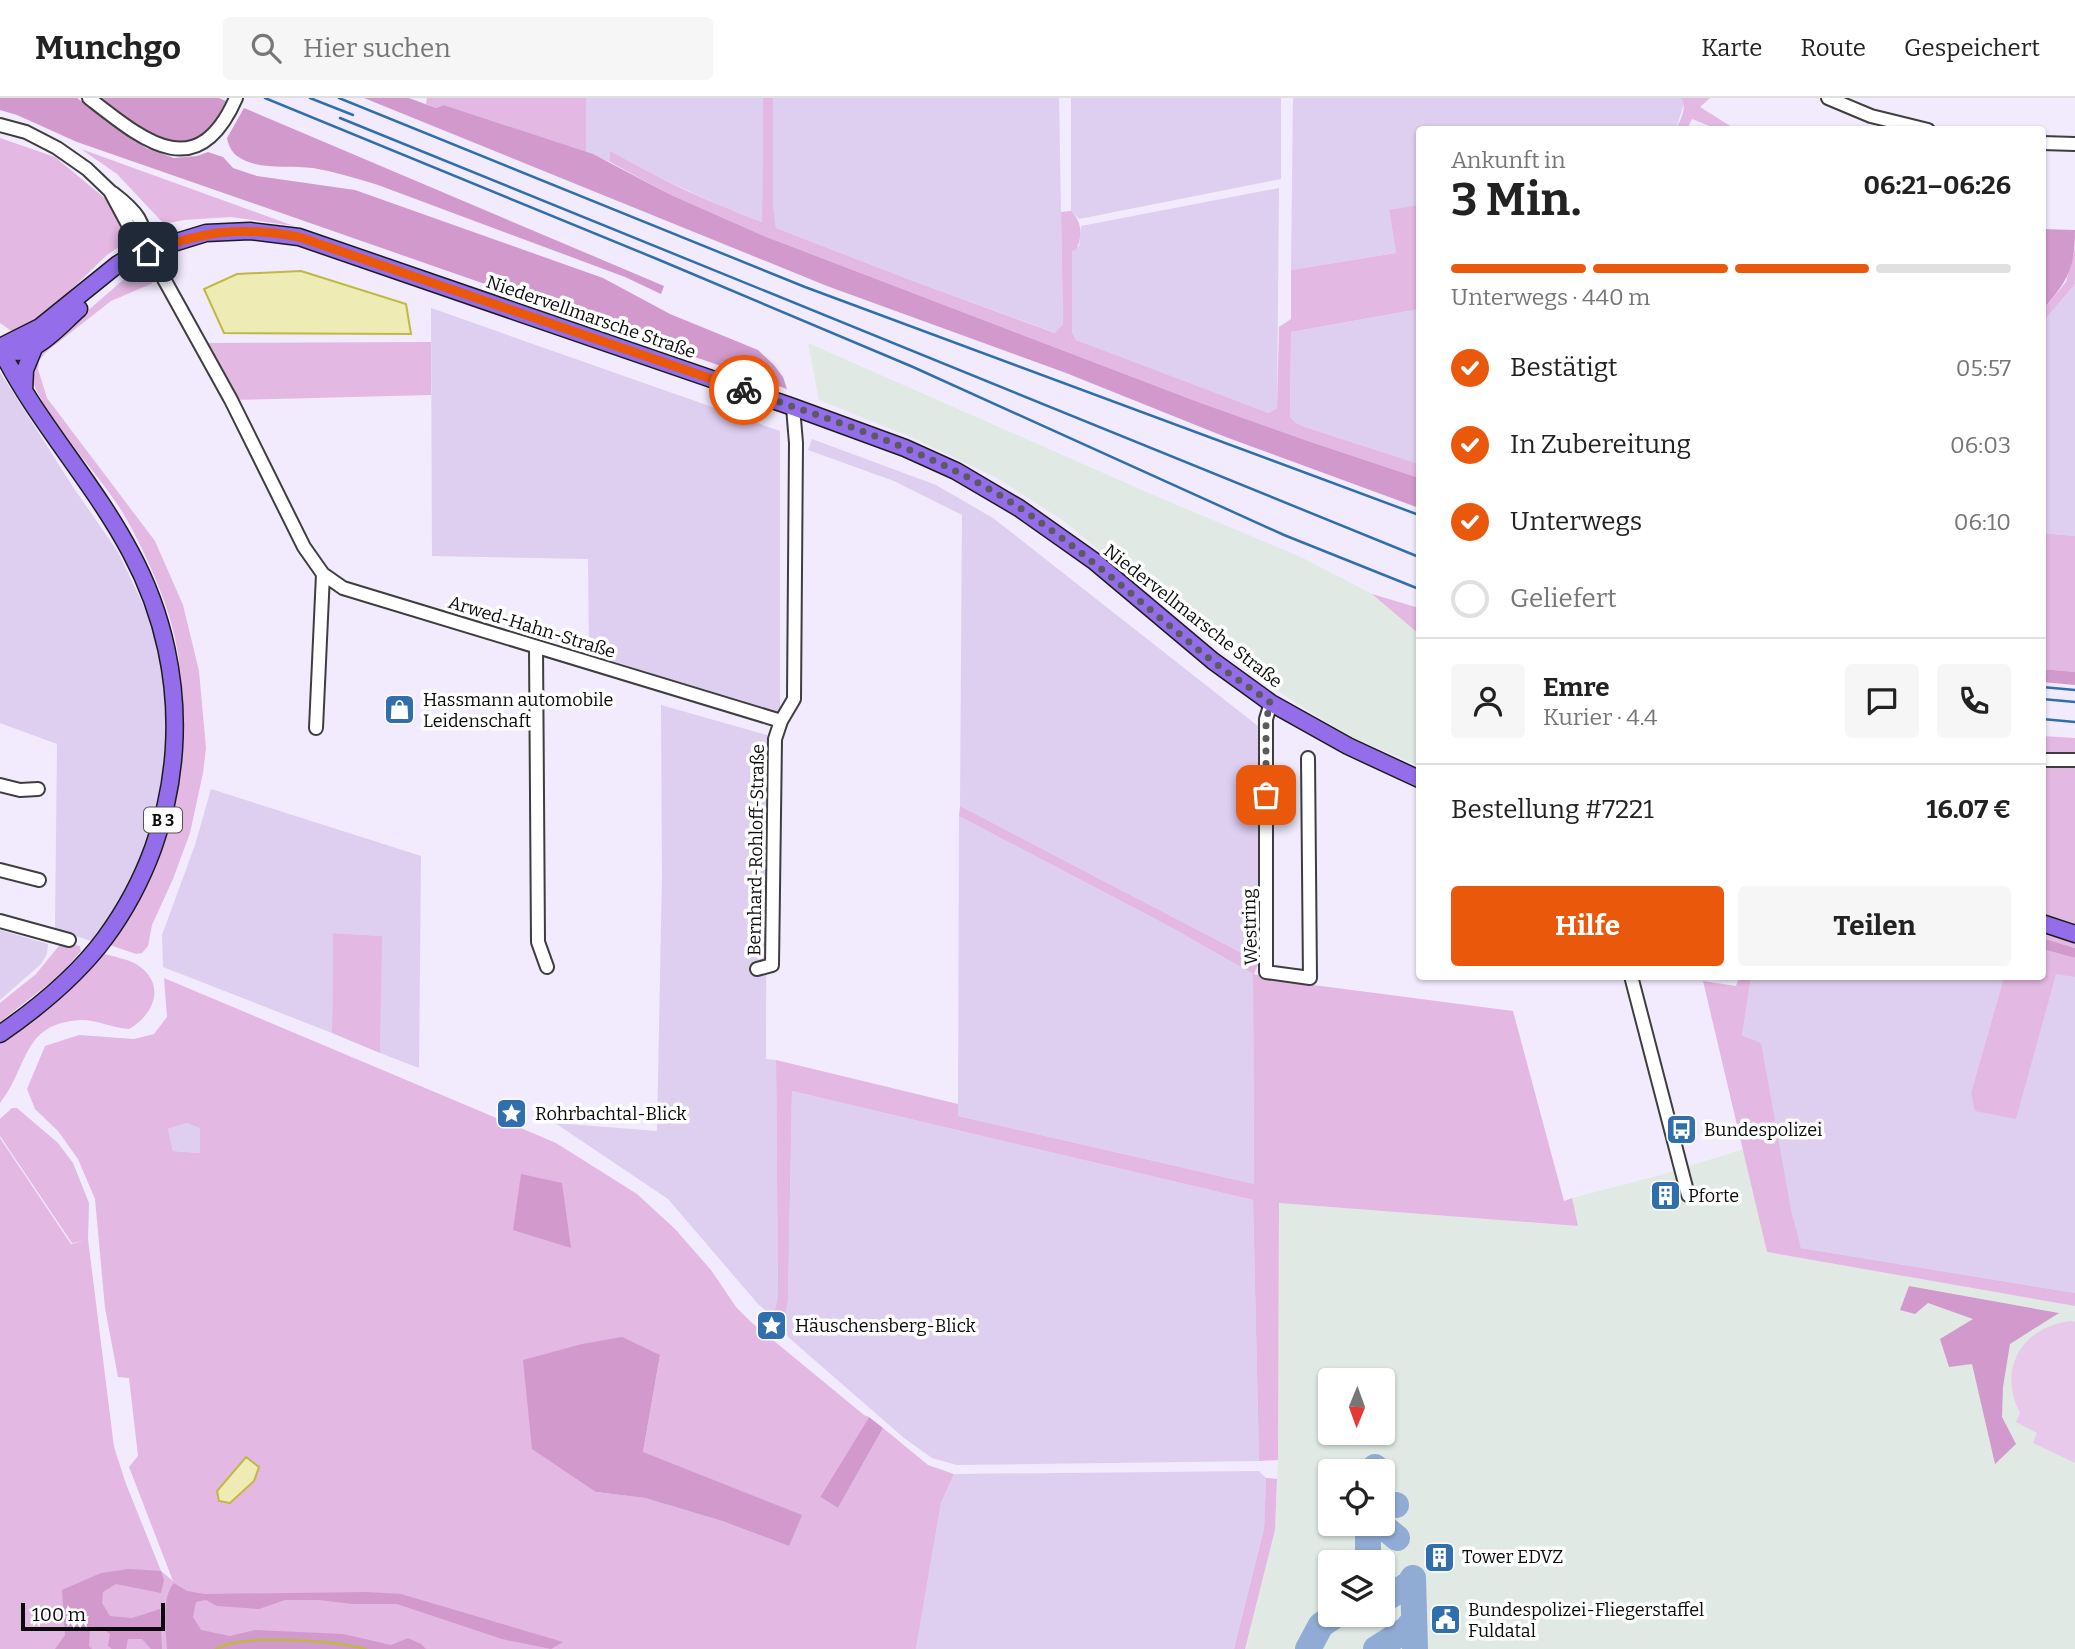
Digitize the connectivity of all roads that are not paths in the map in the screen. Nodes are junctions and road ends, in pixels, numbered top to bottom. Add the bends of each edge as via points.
1 (89, 98) edge
2 (1828, 98) edge
3 (234, 102) edge
4 (0, 125) edge
5 (1912, 126) edge
6 (2046, 143) edge
7 (2075, 144) edge
8 (148, 252) junction
9 (0, 347) edge
10 (34, 348) junction
11 (24, 391) junction
12 (793, 407) junction
13 (323, 573) junction
14 (536, 647) junction
15 (1271, 703) junction
16 (780, 721) junction
17 (316, 729) dead end
18 (1308, 758) dead end
19 (2046, 760) edge
20 (2075, 760) edge
21 (1416, 778) edge
22 (0, 785) edge
23 (38, 789) dead end
24 (0, 870) edge
25 (39, 880) dead end
26 (0, 921) edge
27 (2046, 924) edge
28 (2075, 934) edge
29 (69, 940) dead end
30 (547, 967) dead end
31 (757, 969) dead end
32 (1632, 980) edge
33 (0, 1034) edge
34 (1688, 1195) dead end

1 - 3 street via 138,135 180,148 211,138
2 - 5 street
4 - 8 street via 26,132 87,169 110,191
6 - 7 street
8 - 9 main road, Niedervellmarsche Straße via 118,264 40,327
8 - 10 main road
8 - 12 main road, Niedervellmarsche Straße via 206,233 250,230 299,237
8 - 13 street, Arwed-Hahn-Straße via 231,400 304,547
9 - 10 main road via 9,353
9 - 11 main road, B 3
10 - 11 main road via 25,370
11 - 33 main road, B 3 via 114,522 146,582 168,650 176,737 163,823 127,906 104,940 64,983
12 - 15 main road, Niedervellmarsche Straße via 905,448 1019,508 1094,561 1213,661
12 - 16 street via 794,699
13 - 14 street, Arwed-Hahn-Straße via 343,588
13 - 17 street
14 - 16 street, Arwed-Hahn-Straße
14 - 30 street via 538,942
15 - 18 street, Westring via 1266,719 1266,972 1310,978
15 - 21 main road, Niedervellmarsche Straße
16 - 31 street, Bernhard-Rohloff-Straße via 775,739 772,965
19 - 20 street
22 - 23 street
24 - 25 street
26 - 29 street
27 - 28 main road
32 - 34 street

